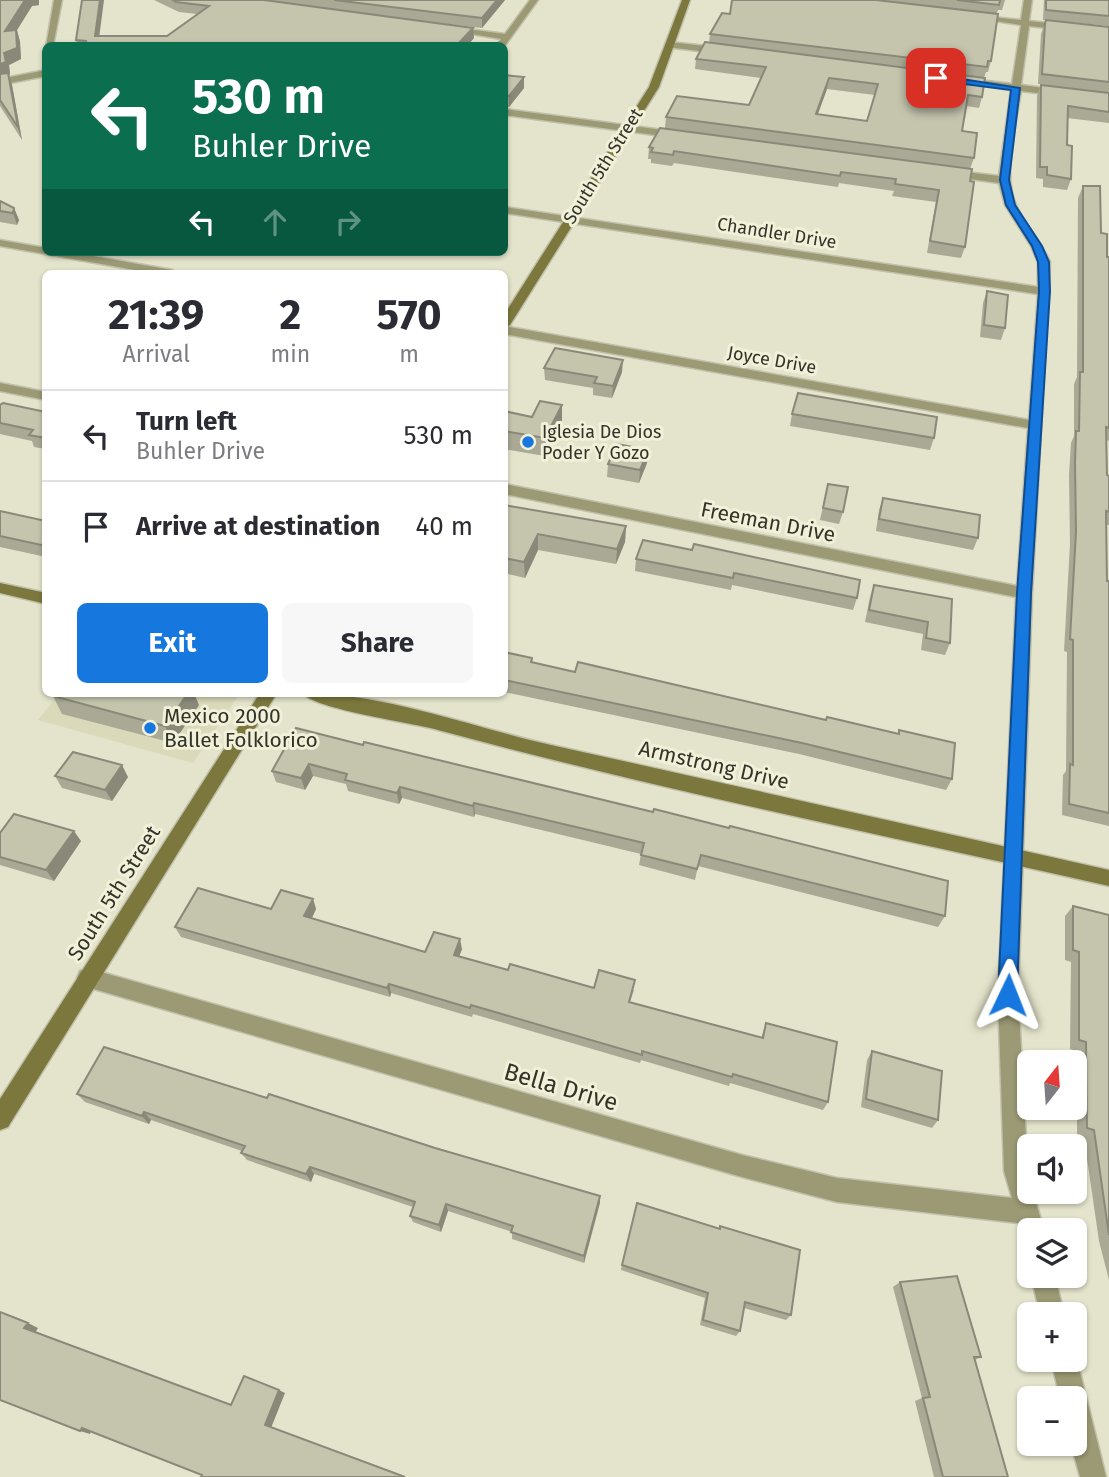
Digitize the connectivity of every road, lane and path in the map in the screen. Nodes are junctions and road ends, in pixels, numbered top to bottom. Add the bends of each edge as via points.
1 (58, 0) edge
2 (534, 0) edge
3 (686, 0) edge
4 (1027, 0) edge
5 (969, 16) edge
6 (1024, 22) junction
7 (441, 29) edge
8 (1109, 32) edge
9 (508, 37) junction
10 (50, 42) edge
11 (504, 42) edge
12 (670, 45) junction
13 (739, 53) edge
14 (42, 75) edge
15 (946, 79) edge
16 (0, 82) edge
17 (1015, 88) junction
18 (1109, 99) edge
19 (508, 113) edge
20 (627, 128) junction
21 (695, 138) edge
22 (937, 171) edge
23 (1004, 180) junction
24 (508, 211) edge
25 (569, 220) junction
26 (0, 243) edge
27 (42, 251) edge
28 (72, 256) edge
29 (154, 270) edge
30 (1044, 291) junction
31 (508, 319) edge
32 (508, 331) edge
33 (0, 387) edge
34 (42, 395) edge
35 (1034, 425) junction
36 (508, 490) edge
37 (0, 588) edge
38 (1024, 593) junction
39 (42, 599) edge
40 (266, 697) edge
41 (319, 697) edge
42 (1012, 856) junction
43 (1109, 878) edge
44 (88, 978) junction
45 (0, 1119) edge
46 (1028, 1218) edge
47 (1017, 1219) edge
48 (1087, 1453) edge
49 (1093, 1477) edge

1 - 10 street
2 - 9 street
3 - 12 street, South 5th Street
4 - 6 street
5 - 6 street
6 - 8 street
6 - 17 street
7 - 9 street
9 - 11 street
12 - 13 street
12 - 20 street, South 5th Street via 654,87
14 - 16 street
15 - 17 street
17 - 18 street
17 - 23 street
19 - 20 street
20 - 21 street
20 - 25 street, South 5th Street
22 - 23 street
23 - 30 street via 1010,205 1044,262
24 - 25 street, Chandler Drive
25 - 30 street, Chandler Drive
25 - 31 street, South 5th Street
26 - 27 street
28 - 29 street
30 - 35 street
32 - 35 street, Joyce Drive
33 - 34 street
35 - 38 street
36 - 38 street, Freeman Drive
37 - 39 street
38 - 42 street
40 - 44 street, South 5th Street
41 - 42 street, Armstrong Drive
42 - 43 street, Armstrong Drive
42 - 46 street via 1008,995 1016,1171
44 - 45 street, South 5th Street
44 - 47 street, Bella Drive via 742,1166 837,1190
48 - 49 street

